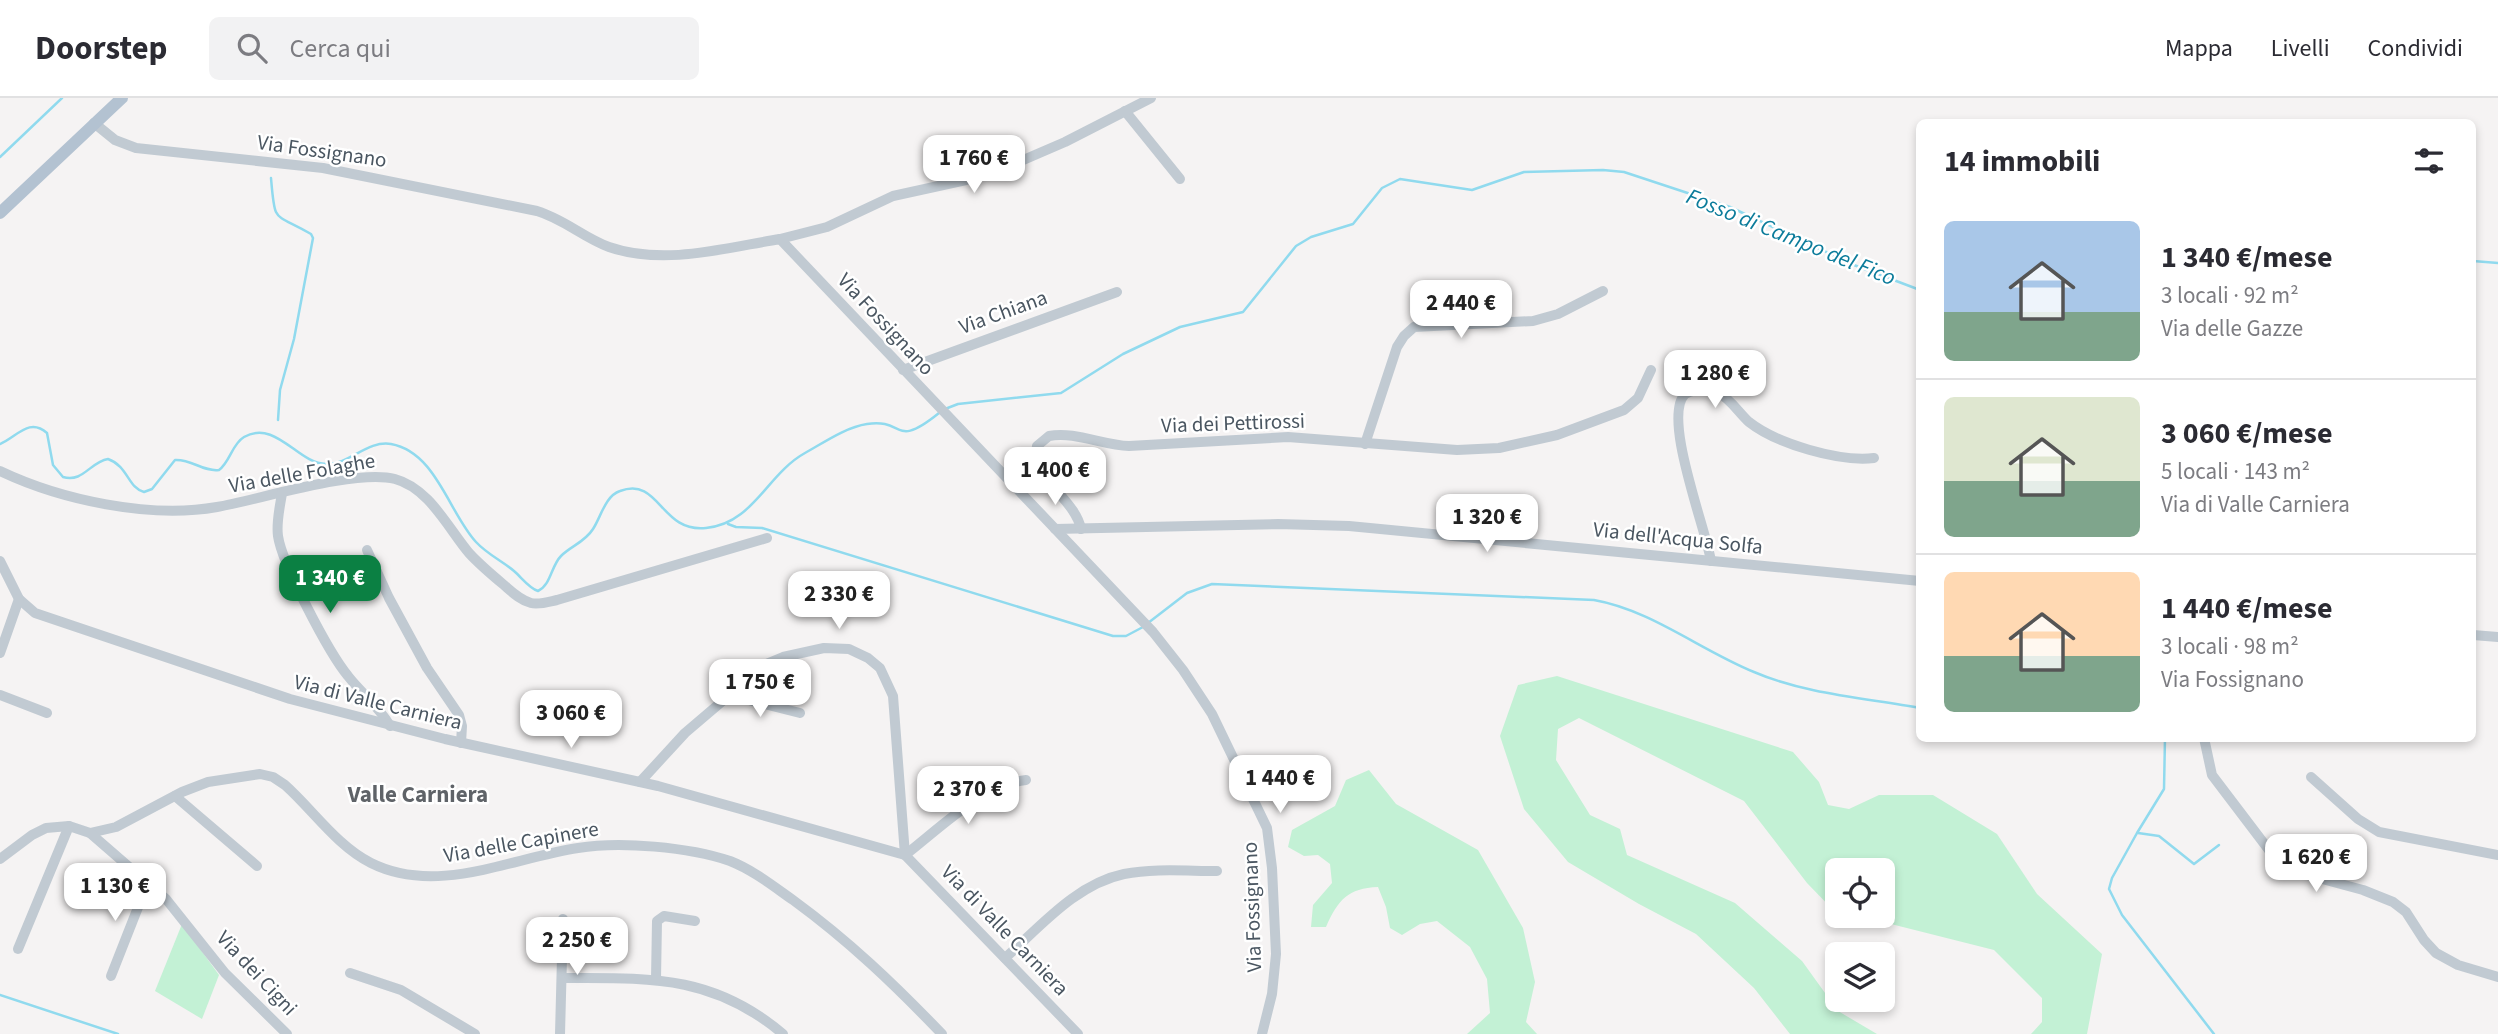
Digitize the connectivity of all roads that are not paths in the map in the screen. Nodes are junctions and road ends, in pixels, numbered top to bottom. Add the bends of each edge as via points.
1 (122, 98) edge
2 (1151, 98) edge
3 (1125, 111) junction
4 (94, 123) junction
5 (1180, 178) dead end
6 (0, 214) edge
7 (779, 239) junction
8 (1603, 291) dead end
9 (1116, 292) dead end
10 (1651, 369) dead end
11 (903, 370) junction
12 (1366, 444) junction
13 (1874, 458) dead end
14 (0, 471) edge
15 (282, 493) junction
16 (1055, 529) junction
17 (1081, 529) junction
18 (767, 538) dead end
19 (367, 550) dead end
20 (0, 561) edge
21 (1711, 561) junction
22 (1916, 581) edge
23 (19, 599) junction
24 (2476, 635) edge
25 (2498, 637) edge
26 (0, 653) edge
27 (0, 695) edge
28 (729, 695) junction
29 (47, 713) dead end
30 (800, 713) dead end
31 (390, 726) junction
32 (2204, 742) edge
33 (461, 743) junction
34 (2311, 777) dead end
35 (1026, 780) dead end
36 (640, 782) junction
37 (175, 796) junction
38 (69, 826) junction
39 (90, 833) junction
40 (905, 855) junction
41 (2498, 855) edge
42 (0, 859) edge
43 (257, 866) dead end
44 (1217, 871) dead end
45 (148, 883) junction
46 (563, 919) dead end
47 (695, 921) dead end
48 (18, 949) dead end
49 (1005, 958) junction
50 (350, 973) dead end
51 (111, 976) dead end
52 (2498, 977) edge
53 (562, 978) junction
54 (656, 979) junction
55 (287, 1034) edge
56 (475, 1034) edge
57 (560, 1034) edge
58 (783, 1034) edge
59 (942, 1034) edge
60 (1078, 1034) edge
61 (1262, 1034) edge

1 - 4 main road
2 - 3 street
3 - 5 street
3 - 7 street via 1007,167 893,196 827,227
4 - 6 main road
4 - 7 street, Via Fossignano via 115,140 136,148 323,169 533,210 559,218 603,244 634,253 675,255
7 - 11 street, Via Fossignano
8 - 12 street via 1533,321 1422,325 1410,330 1395,352
9 - 11 street, Via Chiana
10 - 12 street, Via dei Pettirossi via 1632,405 1544,439 1473,450
11 - 16 street, Via Fossignano
12 - 17 street, Via dei Pettirossi via 1270,437 1129,446 1049,436 1037,446 1038,462 1075,510
13 - 21 street via 1849,458 1782,441 1751,423 1717,392 1700,389 1685,394 1677,409 1679,436
14 - 15 street, Via delle Folaghe via 60,494 152,508 204,509
15 - 18 street, Via delle Folaghe via 365,477 400,481 431,504 487,571 518,596 536,603
15 - 31 street via 277,533 285,558 335,659
16 - 17 street, Via dell'Acqua Solfa
16 - 61 street, Via Fossignano via 1183,670 1212,714 1268,828 1276,954
17 - 21 street, Via dell'Acqua Solfa via 1349,526
19 - 33 street via 409,636 459,715
20 - 23 street
21 - 22 street, Via dell'Acqua Solfa
23 - 26 street
23 - 31 street, Via di Valle Carniera via 35,613 282,697
24 - 25 street
27 - 29 street
28 - 30 street
28 - 36 street via 685,733
28 - 40 street via 771,662 824,648 849,649 877,666 890,687 897,712
31 - 33 street, Via di Valle Carniera
32 - 52 street via 2215,780 2275,858 2300,873 2393,902 2440,956
33 - 36 street, Via di Valle Carniera
34 - 41 street via 2379,832
35 - 40 street via 983,795
36 - 40 street, Via di Valle Carniera
37 - 39 street, Via delle Capinere via 116,827
37 - 43 street
37 - 59 street, Via delle Capinere via 208,782 268,775 289,788 353,852 379,867 410,875 466,872 595,846 724,859 763,879 845,938
38 - 39 street, Via dei Cigni
38 - 42 street via 42,830
38 - 48 street
39 - 45 street, Via dei Cigni
40 - 49 street, Via di Valle Carniera
44 - 49 street via 1138,872 1100,882 1073,898
45 - 51 street
45 - 55 street, Via dei Cigni via 184,919 225,973
46 - 53 street
47 - 54 street via 666,916 658,920
49 - 60 street, Via di Valle Carniera
50 - 56 street via 401,990
53 - 54 street
53 - 57 street
54 - 58 street via 681,982 723,997

